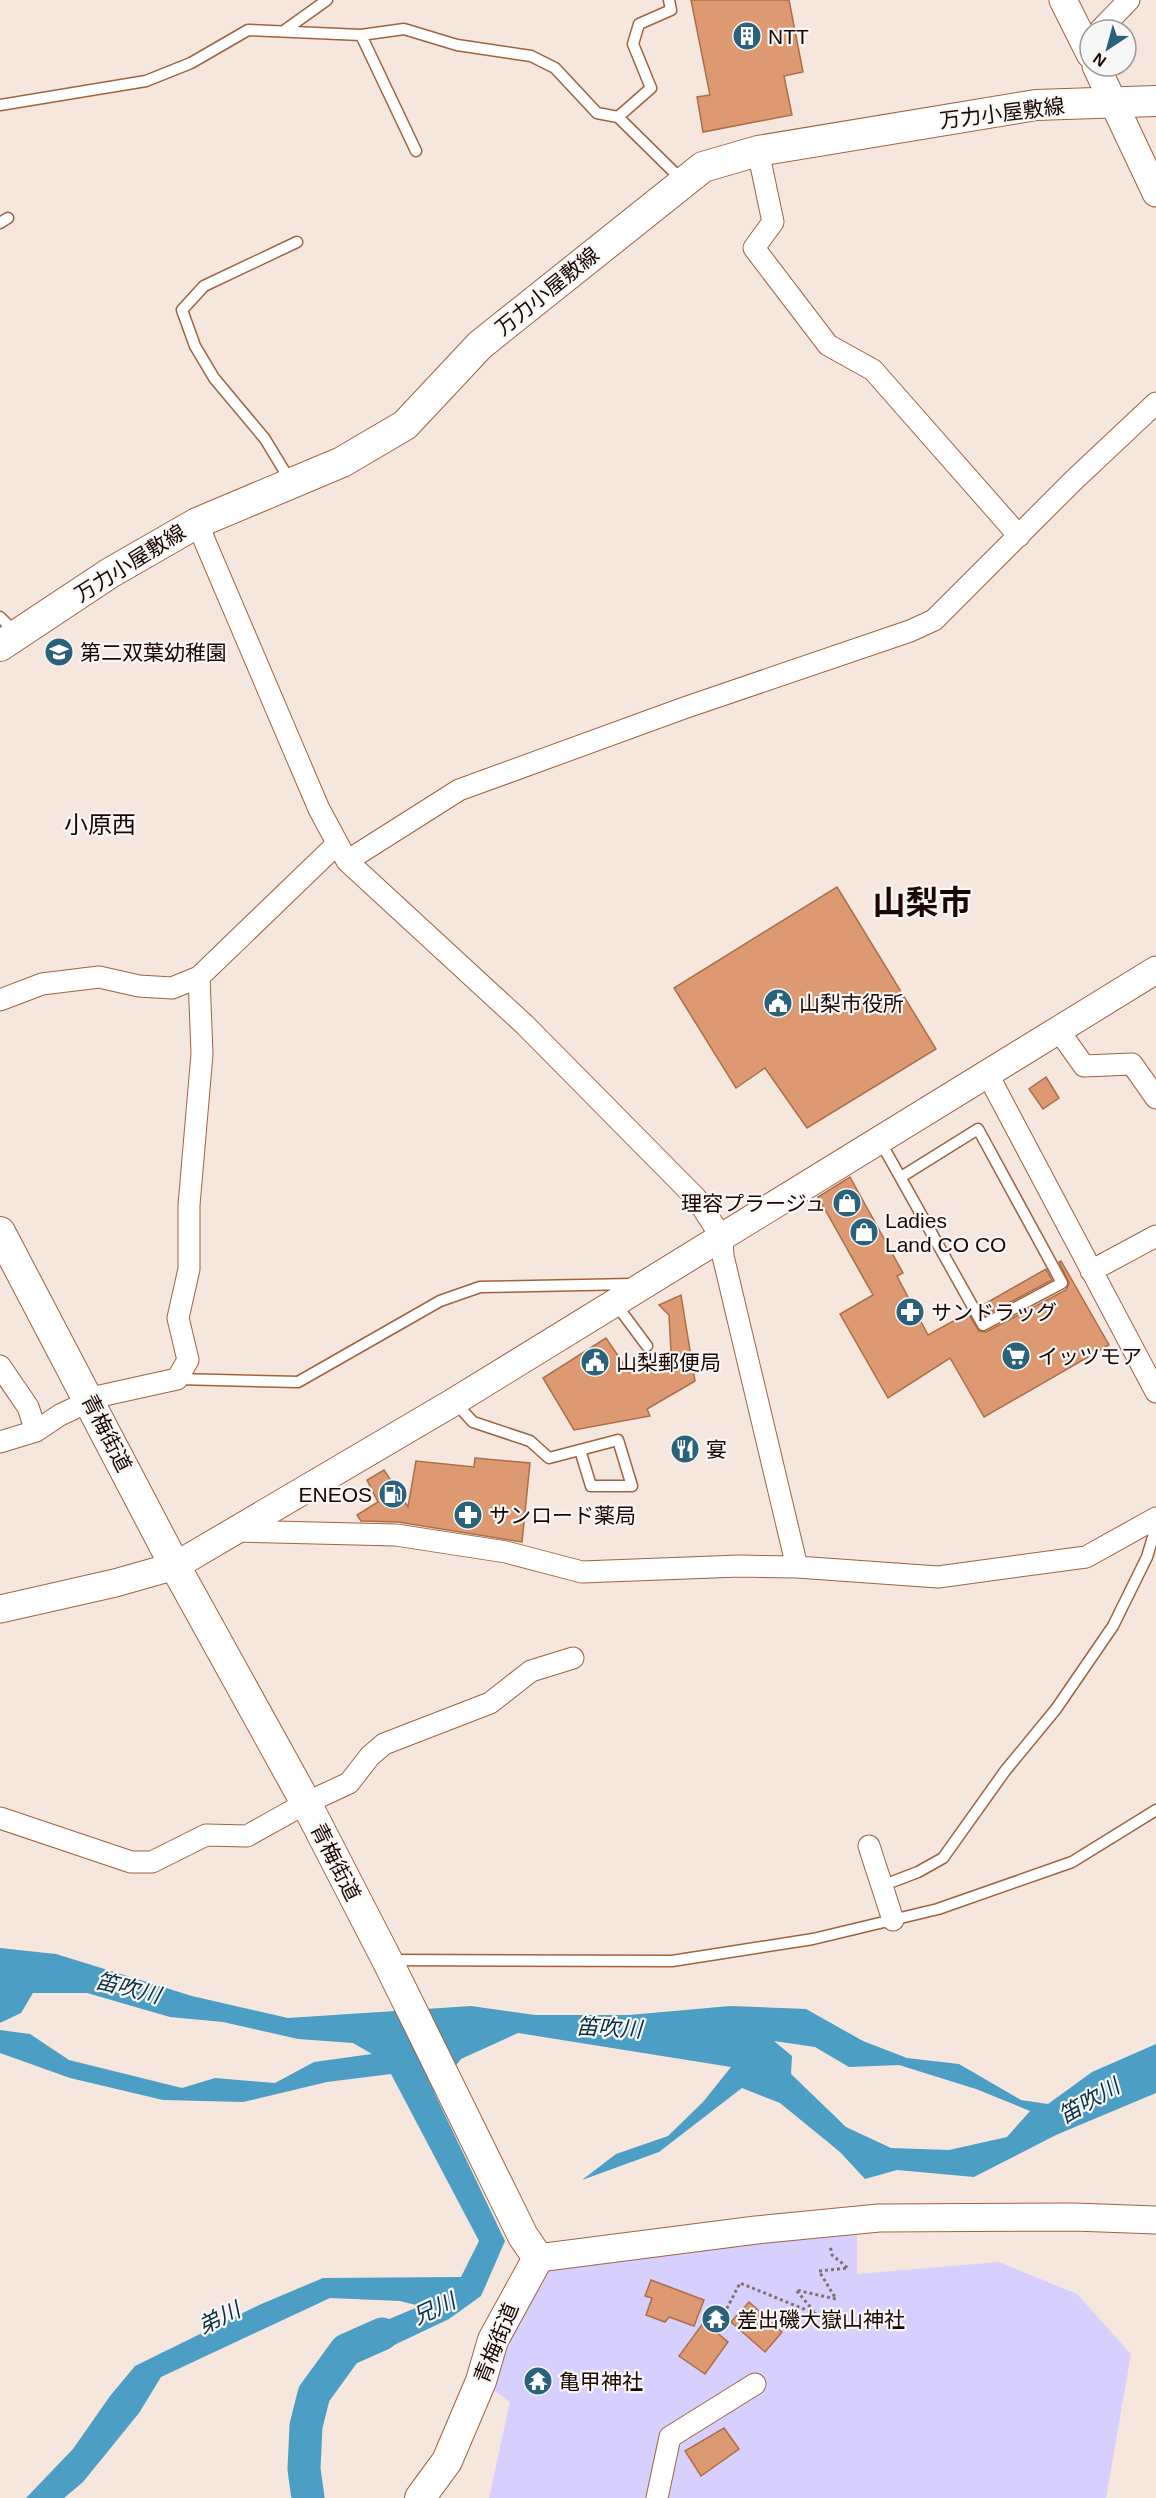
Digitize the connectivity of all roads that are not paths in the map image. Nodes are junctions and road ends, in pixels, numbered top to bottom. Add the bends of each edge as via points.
1 (327, 0) edge
2 (669, 0) edge
3 (1063, 0) edge
4 (1129, 0) edge
5 (1115, 18) edge
6 (1078, 24) edge
7 (285, 30) junction
8 (361, 35) junction
9 (1104, 78) edge
10 (1156, 101) edge
11 (1114, 102) junction
12 (0, 105) edge
13 (618, 117) junction
14 (416, 151) dead end
15 (758, 151) junction
16 (683, 181) junction
17 (1156, 193) edge
18 (297, 242) dead end
19 (1156, 403) edge
20 (291, 482) junction
21 (197, 523) junction
22 (1019, 536) junction
23 (6, 633) edge
24 (342, 853) junction
25 (1156, 970) edge
26 (199, 978) junction
27 (0, 1000) edge
28 (1059, 1031) junction
29 (988, 1075) junction
30 (1156, 1098) edge
31 (880, 1141) junction
32 (901, 1177) junction
33 (0, 1232) edge
34 (1156, 1236) edge
35 (722, 1238) junction
36 (1090, 1271) junction
37 (644, 1284) junction
38 (615, 1303) junction
39 (647, 1346) dead end
40 (0, 1366) edge
41 (177, 1379) junction
42 (1156, 1392) edge
43 (90, 1400) junction
44 (452, 1403) junction
45 (36, 1431) junction
46 (0, 1442) edge
47 (580, 1450) junction
48 (1156, 1518) edge
49 (1156, 1527) edge
50 (236, 1531) junction
51 (175, 1566) junction
52 (797, 1567) junction
53 (0, 1609) edge
54 (573, 1658) dead end
55 (306, 1803) junction
56 (1156, 1810) edge
57 (0, 1818) edge
58 (869, 1846) dead end
59 (884, 1885) junction
60 (893, 1920) junction
61 (390, 1966) junction
62 (1156, 2220) edge
63 (530, 2247) junction
64 (755, 2384) dead end
65 (420, 2498) edge
66 (657, 2498) edge

1 - 7 lane
2 - 13 lane via 670,10 639,24 633,44 651,88
3 - 6 street
4 - 5 street
7 - 8 lane
7 - 12 lane via 248,30 191,63 146,81
8 - 13 lane via 404,29 458,45 531,56 555,68 597,113
8 - 14 lane
9 - 11 street
10 - 11 main road, 万力小屋敷線
11 - 15 main road, 万力小屋敷線 via 1036,105
11 - 17 street
13 - 16 lane
15 - 16 main road, 万力小屋敷線 via 703,167
15 - 22 street via 773,222 754,248 828,345 873,370
16 - 20 main road, 万力小屋敷線 via 480,345 405,424 342,462
18 - 20 lane via 204,286 182,310 209,370 265,439
19 - 22 street
20 - 21 main road, 万力小屋敷線
21 - 23 main road, 万力小屋敷線
21 - 24 street via 319,809
22 - 24 street via 934,620 459,790
24 - 26 street
24 - 35 street via 525,1025 696,1198
25 - 28 street
26 - 27 street via 172,988 99,977 42,984
26 - 41 street via 202,1054 189,1205 189,1269 178,1318 188,1360
28 - 29 street
28 - 30 street via 1084,1066 1132,1064
29 - 31 street
29 - 36 street
31 - 32 lane
31 - 35 street
32 - 32 lane via 978,1129 1062,1283 982,1325
33 - 43 main road, 青梅街道
34 - 36 street
35 - 37 street
35 - 52 street via 723,1256
36 - 42 street
37 - 38 street
37 - 41 lane via 480,1287 440,1302 298,1382
38 - 39 lane
38 - 44 street
40 - 45 street via 28,1407
41 - 43 street
43 - 45 street
43 - 51 main road, 青梅街道
44 - 47 lane via 473,1422 530,1441 549,1458
44 - 50 street
45 - 46 street
47 - 47 lane via 618,1440 632,1486 591,1486
48 - 52 street via 1086,1557 998,1570 938,1577
49 - 59 lane via 1147,1557 1113,1626 1056,1709 1005,1771 943,1858
50 - 51 street
50 - 52 street via 396,1535 506,1552 582,1572
51 - 53 street
51 - 55 main road, 青梅街道
54 - 55 street via 531,1671 490,1703 384,1744 349,1783
55 - 57 street via 247,1836 206,1835 152,1862 130,1862
55 - 61 main road, 青梅街道
56 - 60 lane via 1072,1862 938,1909
58 - 59 street
59 - 60 street
60 - 61 lane via 813,1939 672,1960
61 - 63 main road, 青梅街道
62 - 63 street via 879,2218
63 - 65 main road, 青梅街道 via 447,2461
64 - 66 street via 670,2437

